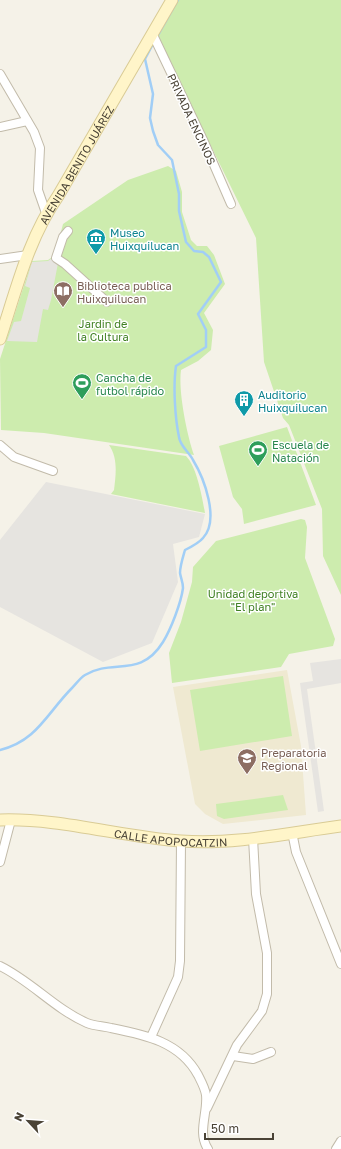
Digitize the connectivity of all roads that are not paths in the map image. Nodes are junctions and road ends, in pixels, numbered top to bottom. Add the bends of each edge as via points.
1 (172, 0) edge
2 (153, 35) junction
3 (0, 74) edge
4 (27, 121) junction
5 (0, 128) edge
6 (230, 204) dead end
7 (46, 213) junction
8 (68, 231) dead end
9 (28, 255) junction
10 (0, 259) edge
11 (107, 302) dead end
12 (0, 339) edge
13 (0, 445) edge
14 (53, 471) dead end
15 (5, 820) edge
16 (341, 826) edge
17 (292, 832) junction
18 (254, 838) junction
19 (181, 841) junction
20 (0, 862) edge
21 (340, 960) edge
22 (0, 966) edge
23 (151, 1037) junction
24 (271, 1052) dead end
25 (233, 1056) junction
26 (205, 1113) junction
27 (341, 1142) edge
28 (208, 1149) edge
29 (336, 1149) edge

1 - 2 main road, AVENIDA BENITO JUÁREZ
2 - 6 street, PRIVADA ENCINOS via 204,142
2 - 7 main road, AVENIDA BENITO JUÁREZ
3 - 4 street
4 - 5 street
4 - 7 street via 40,148 38,190
7 - 9 main road, AVENIDA BENITO JUÁREZ
8 - 11 street via 56,258
9 - 10 street
9 - 12 main road, AVENIDA BENITO JUÁREZ
13 - 14 street via 14,457
15 - 19 main road, CALLE APOPOCATZIN via 36,821
15 - 20 street
16 - 17 main road, CALLE APOPOCATZIN
17 - 18 main road, CALLE APOPOCATZIN
17 - 21 street via 296,852
18 - 19 main road, CALLE APOPOCATZIN
18 - 25 street via 256,894 267,953 267,994 259,1016 240,1040
19 - 23 street via 178,977
22 - 23 street via 70,1014 88,1023
23 - 26 street via 181,1053 198,1075 206,1096
24 - 25 street via 253,1060
25 - 26 street
26 - 28 street via 203,1136
27 - 29 street

